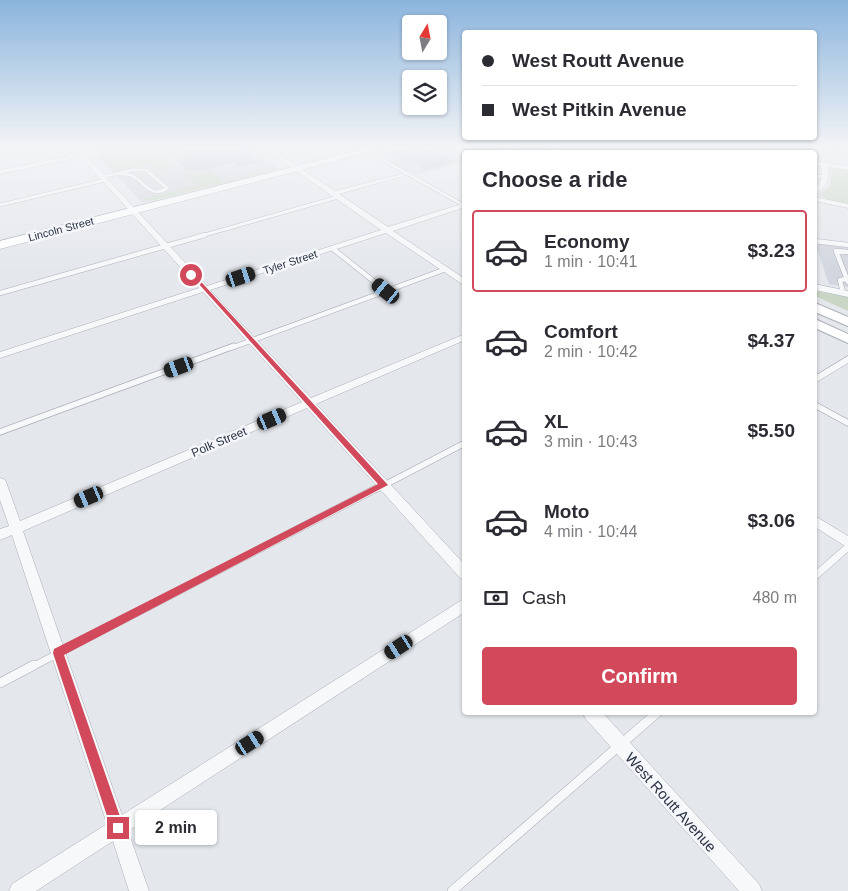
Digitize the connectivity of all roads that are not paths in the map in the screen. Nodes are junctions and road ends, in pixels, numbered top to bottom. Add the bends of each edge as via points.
1 (66, 189) edge
2 (113, 189) edge
3 (148, 189) edge
4 (166, 189) edge
5 (219, 189) edge
6 (325, 189) edge
7 (359, 189) edge
8 (435, 189) edge
9 (336, 196) junction
10 (817, 199) edge
11 (462, 204) edge
12 (0, 205) edge
13 (848, 206) edge
14 (462, 207) edge
15 (133, 210) junction
16 (388, 230) junction
17 (817, 241) edge
18 (0, 245) edge
19 (848, 245) edge
20 (165, 246) junction
21 (332, 248) junction
22 (848, 252) edge
23 (446, 269) junction
24 (848, 280) edge
25 (462, 281) edge
26 (817, 287) edge
27 (204, 289) junction
28 (386, 291) junction
29 (0, 293) edge
30 (846, 294) edge
31 (817, 308) edge
32 (848, 322) edge
33 (817, 324) edge
34 (462, 338) edge
35 (848, 339) edge
36 (251, 340) junction
37 (0, 355) edge
38 (848, 359) edge
39 (817, 379) edge
40 (309, 404) junction
41 (817, 405) edge
42 (848, 423) edge
43 (0, 432) edge
44 (462, 445) edge
45 (0, 482) edge
46 (383, 485) junction
47 (817, 522) edge
48 (16, 528) junction
49 (0, 535) edge
50 (848, 543) edge
51 (848, 547) edge
52 (462, 571) edge
53 (817, 574) edge
54 (462, 606) edge
55 (58, 653) junction
56 (0, 682) edge
57 (594, 715) edge
58 (655, 715) edge
59 (620, 745) junction
60 (118, 828) junction
61 (19, 891) edge
62 (139, 891) edge
63 (452, 891) edge
64 (752, 891) edge

1 - 12 lane
2 - 15 street
3 - 4 lane via 158,193
5 - 15 main road, Lincoln Street
6 - 9 street
7 - 9 street
8 - 11 lane
9 - 16 street
9 - 20 lane
10 - 13 street
14 - 16 street, Tyler Street
15 - 18 main road, Lincoln Street
15 - 20 street
16 - 21 street, Tyler Street
16 - 23 street
17 - 19 lane
20 - 27 street
20 - 29 lane
21 - 27 street, Tyler Street
21 - 28 lane
22 - 24 lane via 836,251
23 - 25 street
23 - 28 lane
24 - 30 lane via 840,280
26 - 30 street
27 - 36 street
27 - 37 street, Tyler Street
28 - 36 lane
31 - 32 main road
33 - 35 main road
34 - 40 street, Polk Street
36 - 40 street
36 - 43 lane
38 - 39 street
40 - 46 street
40 - 48 street, Polk Street
41 - 42 lane
44 - 46 lane
45 - 48 street
46 - 52 street
46 - 55 lane
47 - 50 street
48 - 49 street, Polk Street
48 - 55 street
51 - 53 lane
54 - 60 street
55 - 56 lane
55 - 60 street
57 - 59 street, West Routt Avenue
58 - 59 lane
59 - 63 lane
59 - 64 street, West Routt Avenue
60 - 61 street
60 - 62 street

